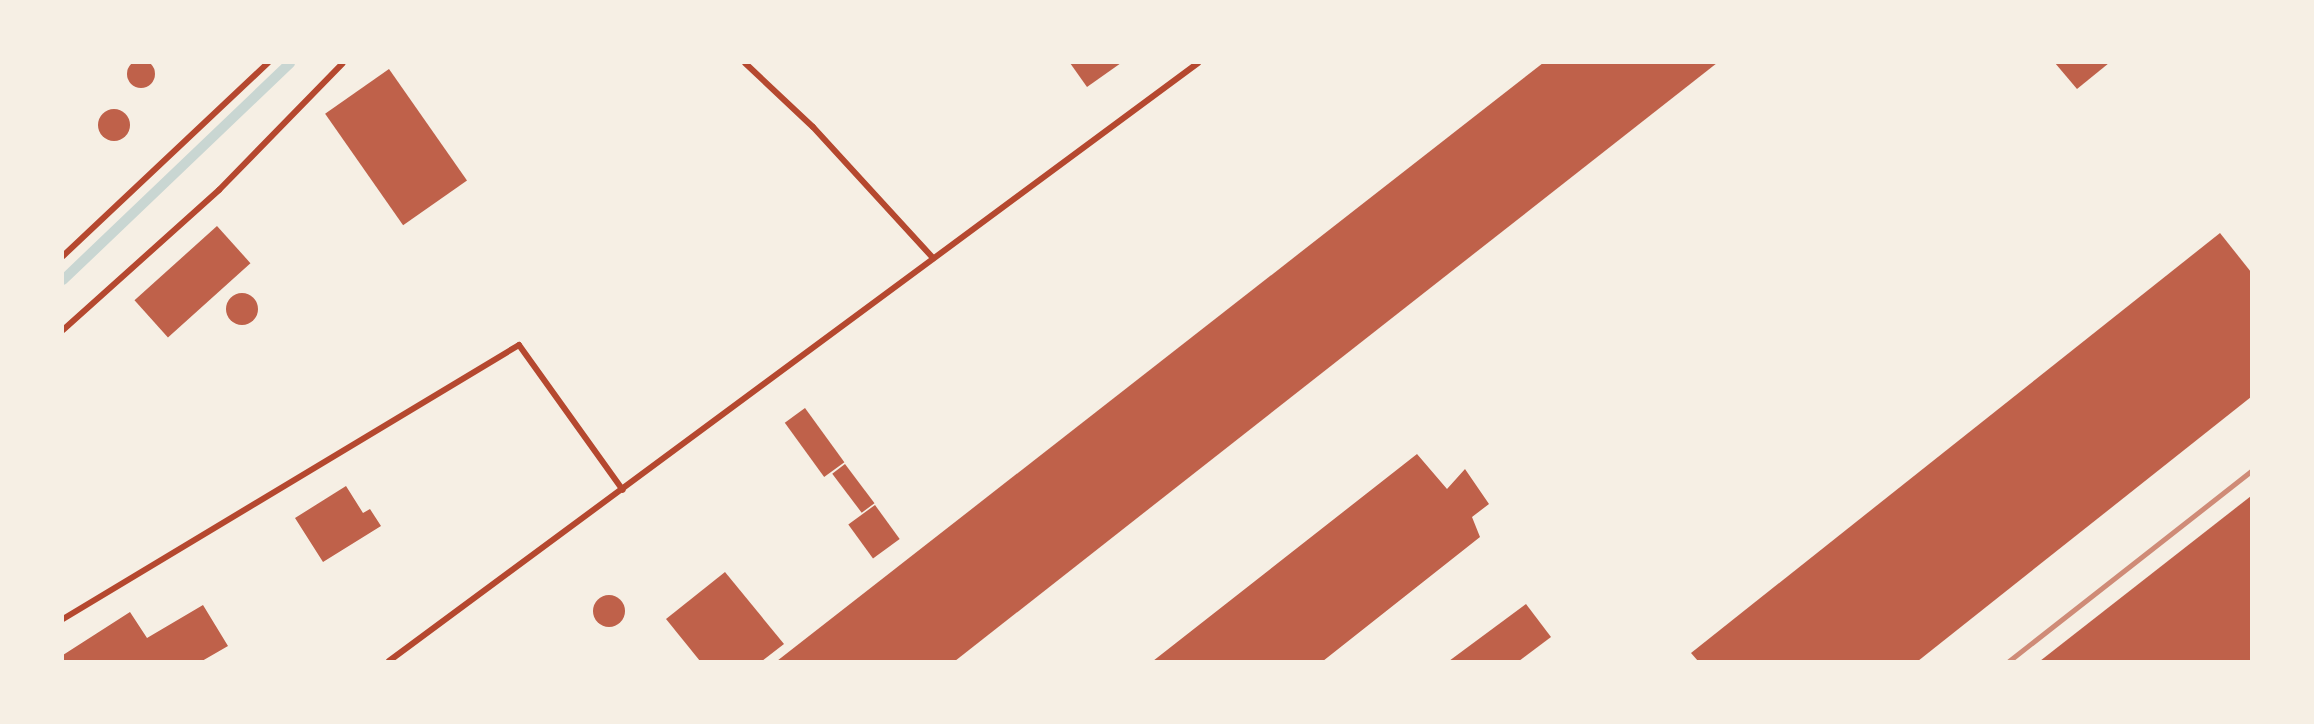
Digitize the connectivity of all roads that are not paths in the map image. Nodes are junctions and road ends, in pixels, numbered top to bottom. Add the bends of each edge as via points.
1 (268, 63) edge
2 (343, 63) edge
3 (745, 63) edge
4 (1198, 63) edge
5 (63, 256) edge
6 (933, 258) junction
7 (63, 330) edge
8 (623, 490) junction
9 (63, 619) edge
10 (390, 661) edge

1 - 5 street
2 - 7 street via 219,190
3 - 6 street via 813,127
4 - 6 street
6 - 8 street
8 - 9 street via 519,345
8 - 10 street

